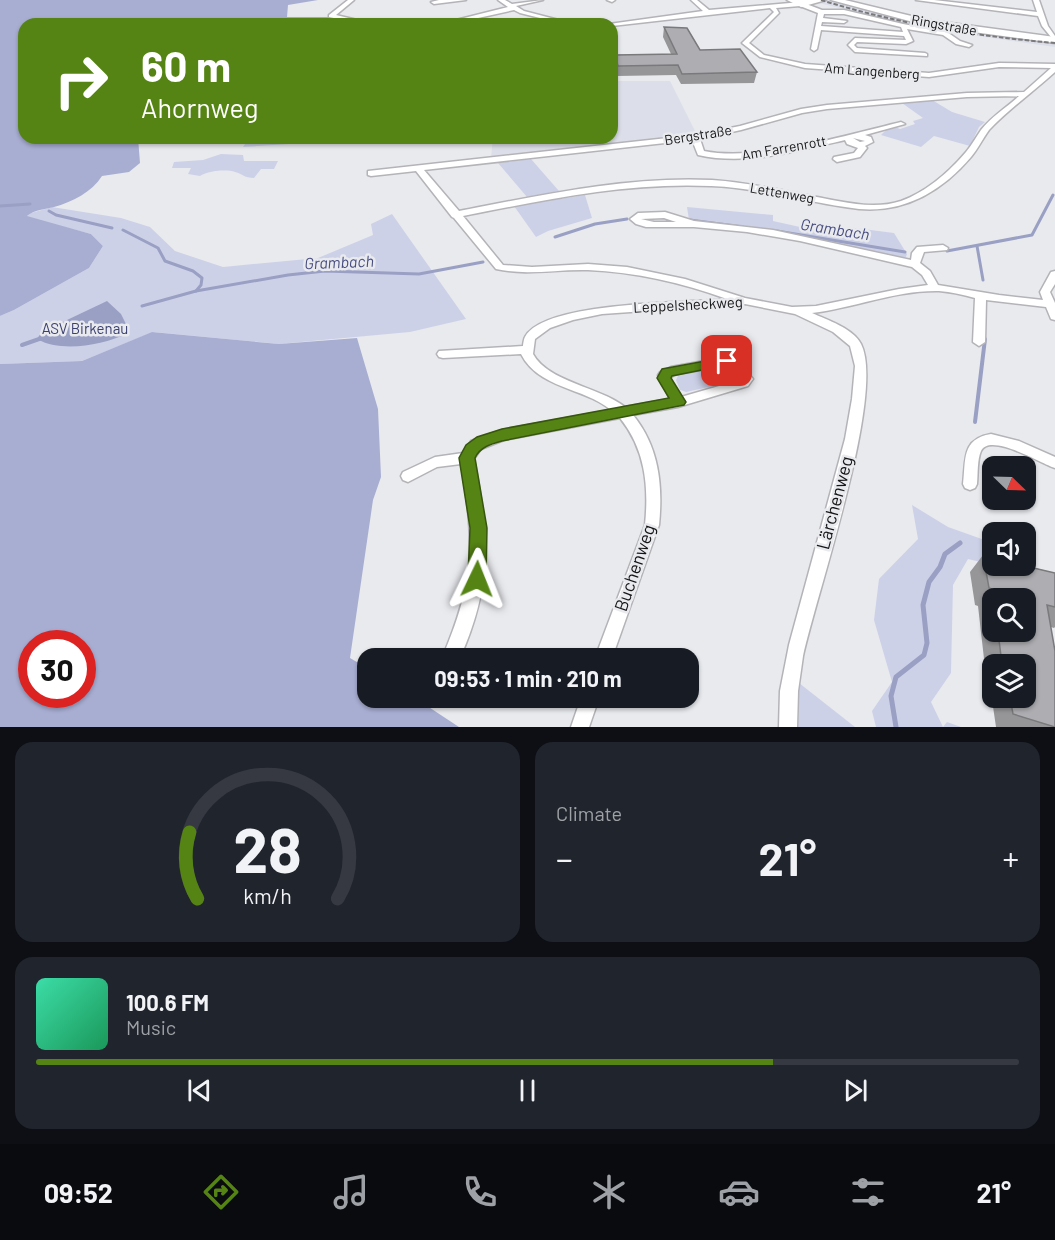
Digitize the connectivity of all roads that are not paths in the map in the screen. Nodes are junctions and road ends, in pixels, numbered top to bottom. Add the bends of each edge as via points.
1 (351, 0) edge
2 (463, 0) edge
3 (501, 0) edge
4 (540, 0) edge
5 (694, 0) edge
6 (740, 0) edge
7 (791, 0) edge
8 (822, 0) edge
9 (835, 0) edge
10 (919, 0) edge
11 (1036, 0) edge
12 (434, 2) dead end
13 (801, 4) junction
14 (511, 7) junction
15 (773, 8) junction
16 (757, 9) junction
17 (708, 12) junction
18 (821, 12) junction
19 (1040, 14) junction
20 (338, 18) edge
21 (467, 18) edge
22 (550, 18) edge
23 (819, 20) junction
24 (844, 21) dead end
25 (618, 23) edge
26 (903, 26) junction
27 (818, 28) junction
28 (907, 34) junction
29 (1055, 40) edge
30 (958, 43) junction
31 (947, 44) dead end
32 (969, 45) dead end
33 (814, 49) dead end
34 (925, 55) dead end
35 (1055, 67) edge
36 (1023, 94) junction
37 (901, 124) dead end
38 (852, 136) junction
39 (695, 137) junction
40 (837, 159) dead end
41 (418, 169) junction
42 (371, 173) dead end
43 (455, 215) junction
44 (693, 224) dead end
45 (943, 248) dead end
46 (915, 264) junction
47 (1055, 274) edge
48 (934, 287) junction
49 (981, 296) junction
50 (745, 301) junction
51 (1049, 304) junction
52 (797, 311) junction
53 (1055, 316) edge
54 (979, 342) dead end
55 (526, 350) junction
56 (443, 354) dead end
57 (678, 402) junction
58 (622, 412) junction
59 (467, 458) junction
60 (1055, 463) edge
61 (408, 476) dead end
62 (970, 484) dead end
63 (456, 648) edge
64 (608, 648) edge
65 (587, 708) edge
66 (580, 727) edge
67 (788, 727) edge

1 - 20 street via 332,17
2 - 12 street
3 - 14 street
4 - 14 street
5 - 17 street
6 - 16 street
7 - 13 main road
8 - 13 main road
9 - 29 main road, Ringstraße via 928,23
10 - 19 street
11 - 19 street
13 - 15 street
13 - 18 street
14 - 21 street
14 - 22 street
15 - 16 street
15 - 35 street, Am Langenberg via 777,12 745,43 762,56 784,62 929,75 999,65
16 - 17 street
17 - 25 street
18 - 23 street
18 - 26 street via 844,12
19 - 29 street
23 - 24 street
23 - 27 street
26 - 28 street
26 - 30 street via 945,33
27 - 28 street
27 - 33 street
28 - 34 street via 909,42 857,40 851,45 864,52
30 - 31 street
30 - 32 street
35 - 36 street, Lettenweg
36 - 39 street, Bergstraße via 827,107
36 - 43 street, Lettenweg via 985,130 980,143 962,163 915,199 892,207 856,206 745,187 689,183 571,193
37 - 38 street, Am Farrenrott
38 - 39 street, Am Farrenrott via 733,157 700,153
38 - 40 street, Am Farrenrott via 850,142 863,148 860,156
39 - 41 street, Bergstraße
41 - 42 street, Bergstraße
41 - 43 street
43 - 50 street via 500,267 605,269 678,280
44 - 46 street via 784,236
45 - 46 street via 921,249
46 - 48 street via 927,271
47 - 51 street via 1045,292
48 - 49 street, Leppelsheckweg
48 - 52 street, Leppelsheckweg
49 - 51 street, Leppelsheckweg
49 - 54 street
50 - 52 street, Leppelsheckweg
50 - 55 street, Leppelsheckweg via 579,314 538,329
51 - 53 street
52 - 67 street, Lärchenweg via 852,340 861,367 857,416 791,673
55 - 56 street
55 - 58 street via 530,361 543,372 598,396
57 - 57 street via 744,383 747,379 727,361 672,371 664,378
57 - 58 street
58 - 59 street via 483,441 471,449
58 - 64 street, Buchenweg via 646,447 654,478 655,506 652,525
59 - 61 street via 435,462
59 - 63 street via 478,528 477,579
60 - 62 street via 1001,440 980,442 975,448
65 - 66 street

